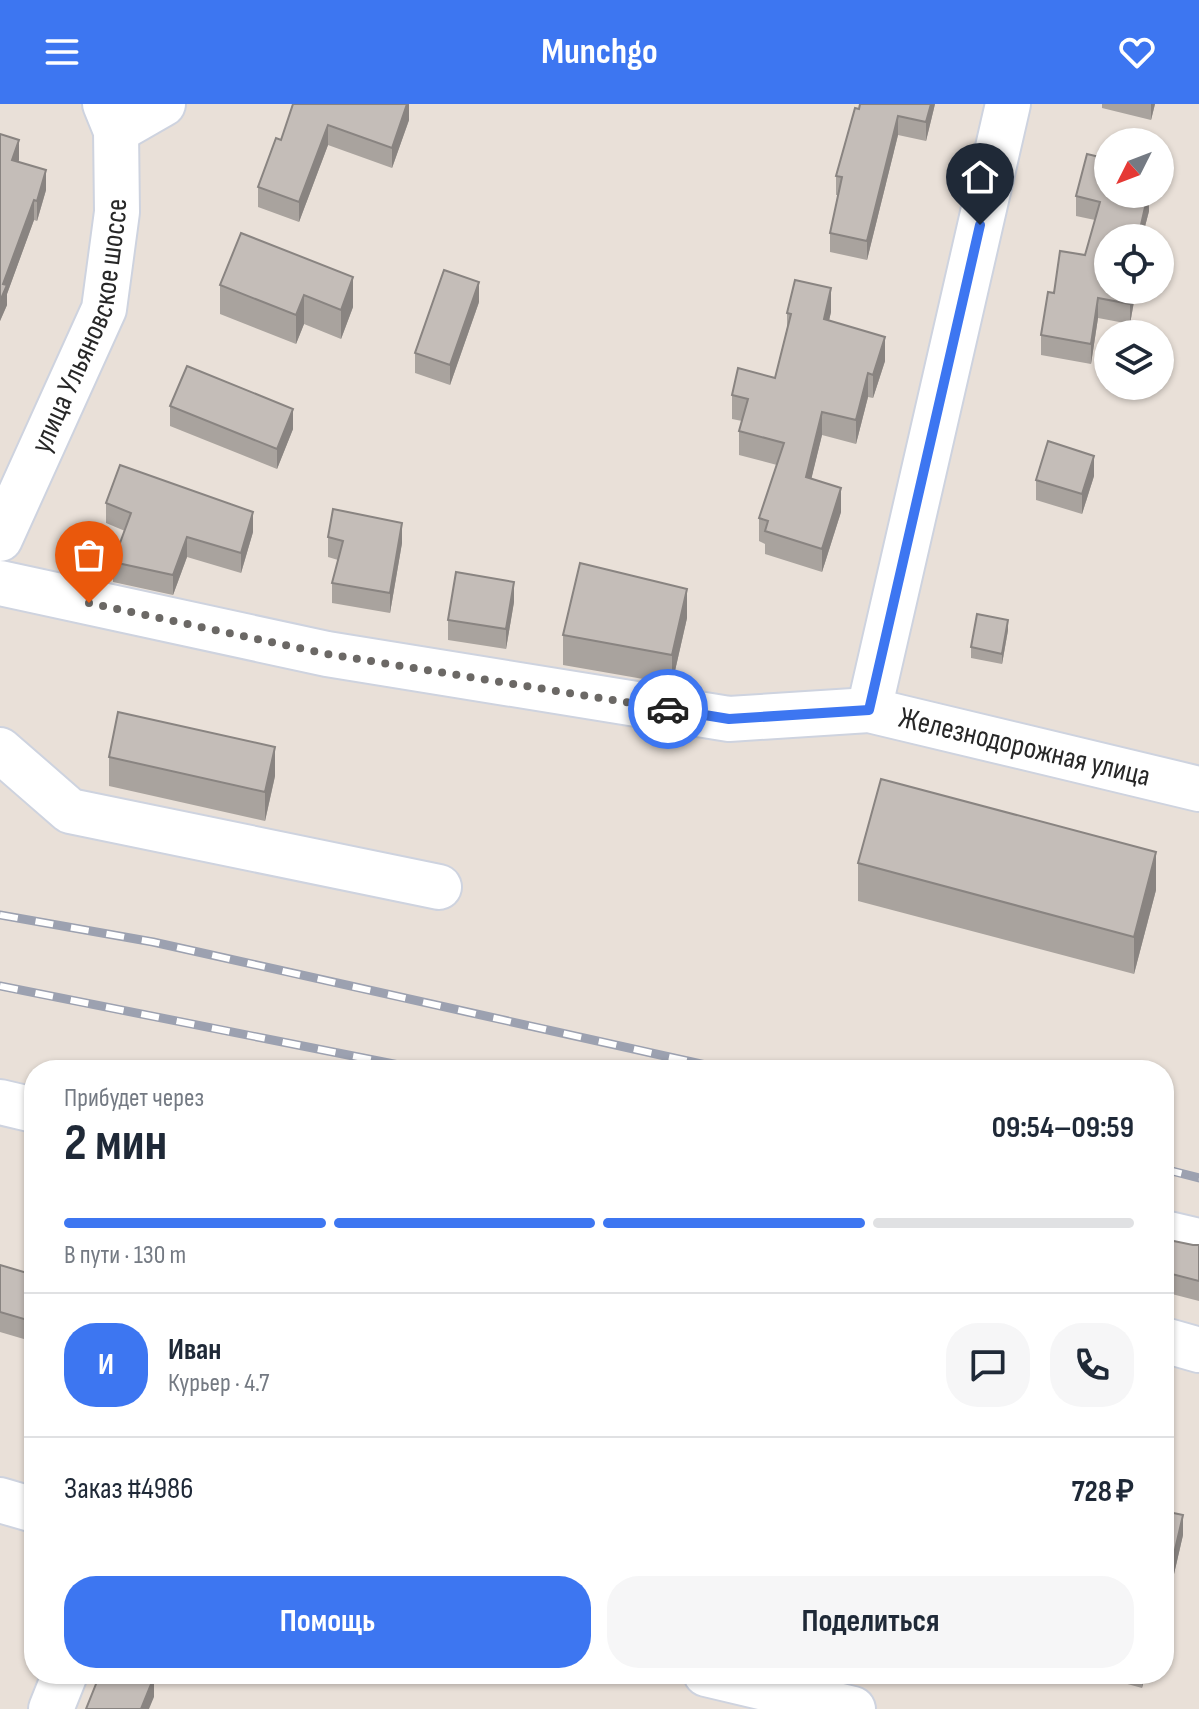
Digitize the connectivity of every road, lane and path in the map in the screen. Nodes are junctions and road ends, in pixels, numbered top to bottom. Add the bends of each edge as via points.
1 (163, 104) edge
2 (1008, 104) edge
3 (110, 117) edge
4 (0, 539) edge
5 (0, 583) edge
6 (869, 710) junction
7 (0, 750) edge
8 (1199, 789) edge
9 (439, 887) dead end
10 (0, 1102) edge
11 (24, 1108) edge
12 (1174, 1235) edge
13 (1199, 1241) edge
14 (1174, 1343) edge
15 (1199, 1350) edge
16 (0, 1500) edge
17 (24, 1507) edge
18 (61, 1684) edge
19 (748, 1684) edge
20 (51, 1709) edge
21 (853, 1709) edge

1 - 3 street
2 - 6 street
3 - 4 street, улица Ульяновское шоссе via 117,212 104,309
5 - 6 street, Железнодорожная улица via 327,654 729,719
6 - 8 street, Железнодорожная улица
7 - 9 street via 70,811
10 - 11 street
12 - 13 street
14 - 15 street
16 - 17 street
18 - 20 street
19 - 21 street

